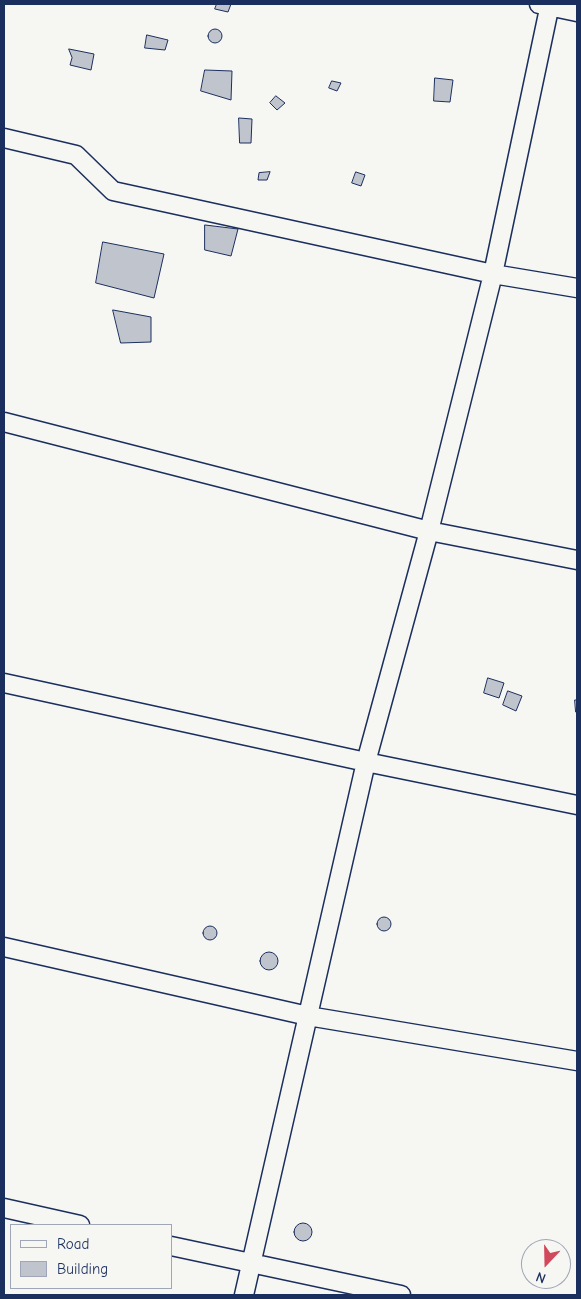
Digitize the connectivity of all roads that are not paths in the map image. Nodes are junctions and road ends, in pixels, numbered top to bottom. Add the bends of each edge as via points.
1 (546, 5) edge
2 (577, 12) edge
3 (4, 138) edge
4 (493, 274) junction
5 (577, 288) edge
6 (4, 422) edge
7 (429, 532) junction
8 (577, 560) edge
9 (4, 683) edge
10 (366, 762) junction
11 (577, 805) edge
12 (4, 947) edge
13 (308, 1016) junction
14 (577, 1060) edge
15 (4, 1208) edge
16 (76, 1224) edge
17 (172, 1246) edge
18 (251, 1264) junction
19 (244, 1295) edge
20 (402, 1295) edge

1 - 2 street
1 - 4 street
3 - 4 street via 76,154 113,191
4 - 5 street
4 - 7 street
6 - 7 street
7 - 8 street
7 - 10 street
9 - 10 street
10 - 11 street
10 - 13 street
12 - 13 street
13 - 14 street
13 - 18 street
15 - 16 street
17 - 18 street
18 - 19 street
18 - 20 street

